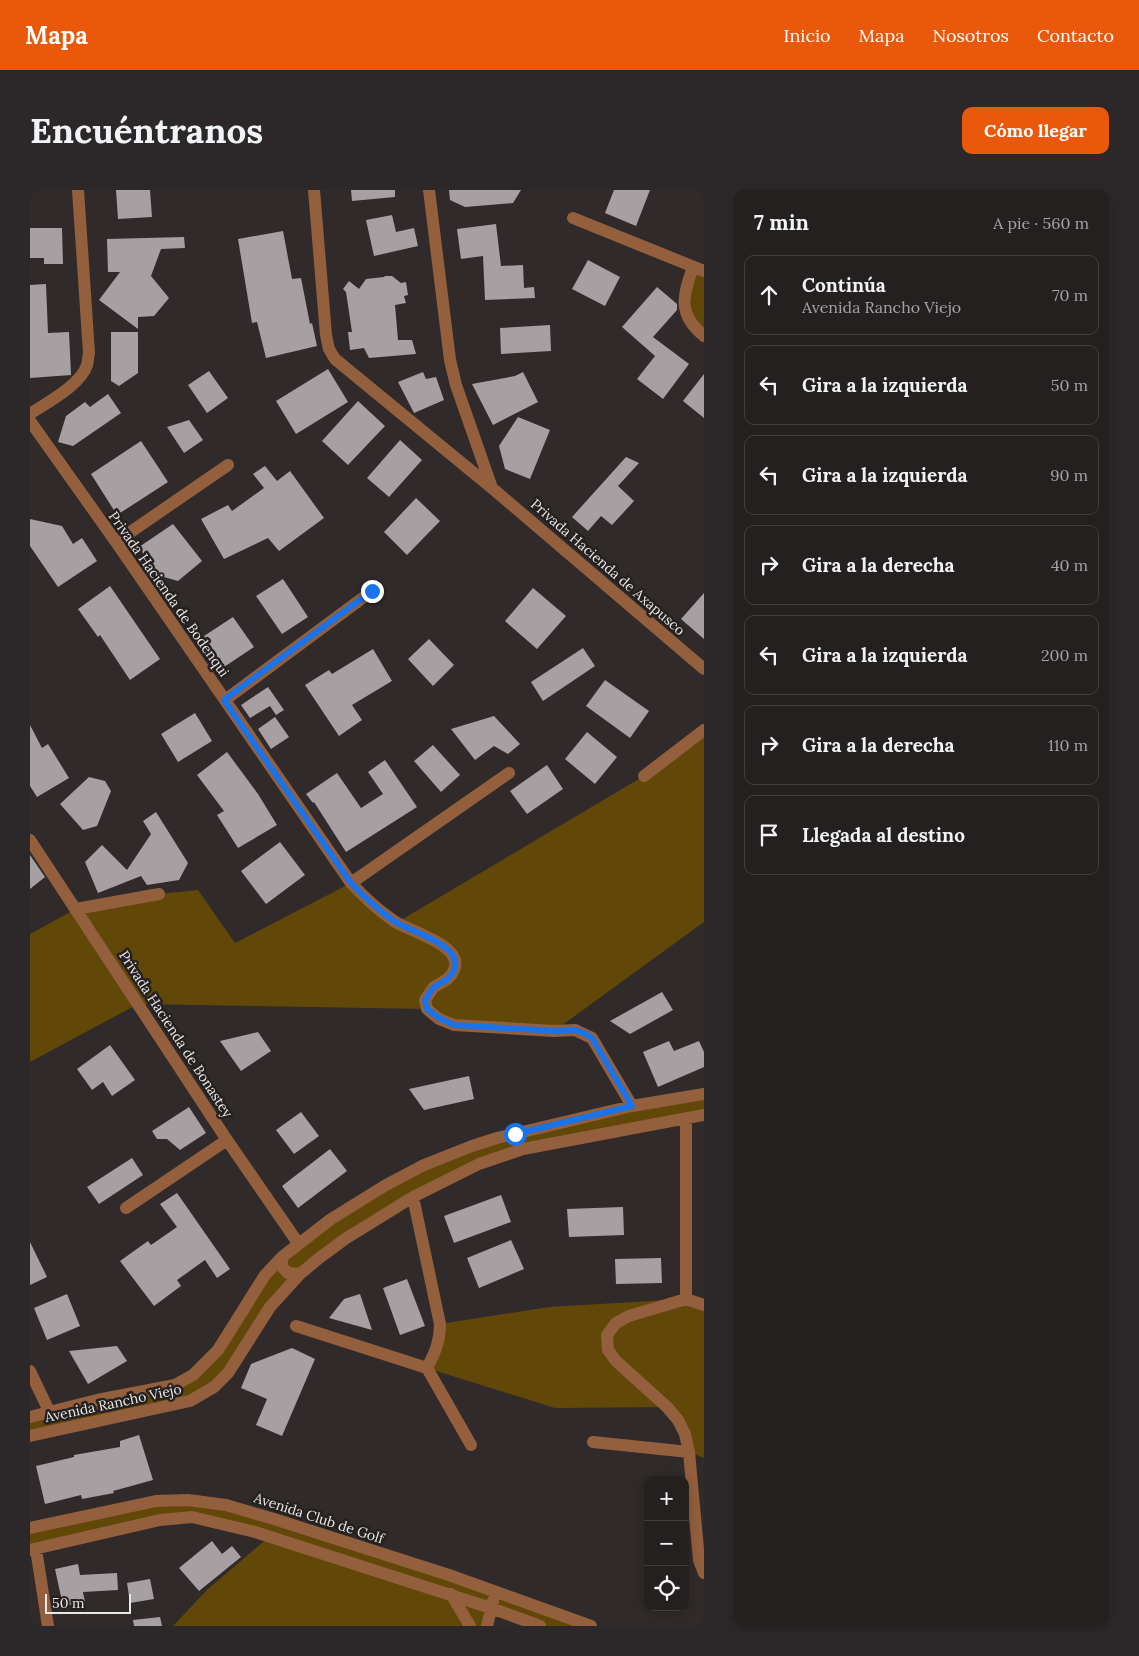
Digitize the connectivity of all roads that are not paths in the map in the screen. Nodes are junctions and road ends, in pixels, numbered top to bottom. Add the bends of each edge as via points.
1 (78, 190) edge
2 (314, 190) edge
3 (429, 190) edge
4 (573, 218) dead end
5 (699, 269) edge
6 (704, 336) edge
7 (30, 414) edge
8 (30, 422) edge
9 (228, 466) dead end
10 (492, 488) junction
11 (116, 542) junction
12 (372, 591) dead end
13 (704, 669) edge
14 (224, 700) junction
15 (704, 730) edge
16 (509, 773) dead end
17 (644, 776) dead end
18 (30, 840) edge
19 (351, 883) junction
20 (159, 894) dead end
21 (76, 909) junction
22 (704, 1094) edge
23 (632, 1106) junction
24 (600, 1114) junction
25 (704, 1115) edge
26 (686, 1119) junction
27 (605, 1133) junction
28 (227, 1140) junction
29 (413, 1197) junction
30 (126, 1208) dead end
31 (298, 1243) junction
32 (282, 1257) junction
33 (300, 1274) junction
34 (686, 1299) junction
35 (704, 1305) edge
36 (296, 1326) dead end
37 (426, 1368) junction
38 (30, 1371) edge
39 (97, 1400) junction
40 (50, 1413) junction
41 (30, 1417) edge
42 (100, 1421) junction
43 (30, 1436) edge
44 (593, 1442) dead end
45 (471, 1445) dead end
46 (689, 1452) junction
47 (49, 1524) junction
48 (30, 1528) edge
49 (55, 1544) junction
50 (33, 1550) edge
51 (704, 1573) edge
52 (449, 1576) junction
53 (495, 1591) junction
54 (451, 1595) junction
55 (491, 1608) junction
56 (48, 1626) edge
57 (470, 1626) edge
58 (487, 1626) edge
59 (540, 1626) edge
60 (591, 1626) edge

1 - 7 street via 87,365 74,383
2 - 10 street, Privada Hacienda de Axapusco via 326,335 332,354
3 - 10 street via 450,360
4 - 5 street
5 - 6 street via 685,292 685,310 689,322
8 - 11 street, Privada Hacienda de Bodenqui
9 - 11 street, Privada Hacienda de Bodenqui
10 - 13 street, Privada Hacienda de Axapusco
11 - 14 street, Privada Hacienda de Bodenqui
12 - 14 street, Privada Hacienda de Bodenqui
14 - 19 street, Privada Hacienda de Bodenqui
15 - 17 street
16 - 19 street
18 - 21 street, Privada Hacienda de Bonastey
19 - 23 street, Privada Hacienda de Bodenqui via 372,906 396,923 436,941 454,957 455,969 447,981 433,988 425,1000 427,1009 454,1025 584,1033 592,1038
20 - 21 street
21 - 28 street, Privada Hacienda de Bonastey
22 - 23 street, Avenida Rancho Viejo
23 - 24 street, Avenida Rancho Viejo
24 - 27 street
24 - 31 street, Avenida Rancho Viejo via 488,1141 424,1165 331,1219
25 - 26 street, Avenida Rancho Viejo
26 - 27 street, Avenida Rancho Viejo
26 - 34 street
27 - 29 street, Avenida Rancho Viejo via 523,1149 479,1164
28 - 30 street
28 - 31 street, Privada Hacienda de Bonastey
29 - 33 street, Avenida Rancho Viejo via 345,1239
29 - 37 street via 440,1324 436,1352
31 - 32 street, Avenida Rancho Viejo
32 - 33 street via 282,1268 288,1273
32 - 39 street, Avenida Rancho Viejo via 265,1275 218,1350 205,1364 175,1384
33 - 42 street, Avenida Rancho Viejo via 270,1307 228,1373 214,1386 190,1402
34 - 35 street
34 - 46 street via 616,1323 608,1335 608,1350 678,1420
36 - 37 street
37 - 45 street
38 - 40 street
39 - 40 street, Avenida Rancho Viejo
39 - 42 street
40 - 41 street, Avenida Rancho Viejo
42 - 43 street, Avenida Rancho Viejo
44 - 46 street
46 - 51 street via 699,1560
47 - 48 street, Avenida Club de Golf
47 - 49 street
47 - 52 street, Avenida Club de Golf via 156,1500 188,1500 226,1505
49 - 50 street
49 - 54 street via 160,1520 192,1518 255,1532
50 - 56 street
52 - 53 street, Avenida Club de Golf
52 - 54 street
53 - 55 street
53 - 60 street, Avenida Club de Golf
54 - 55 street
54 - 57 street
55 - 58 street
55 - 59 street

